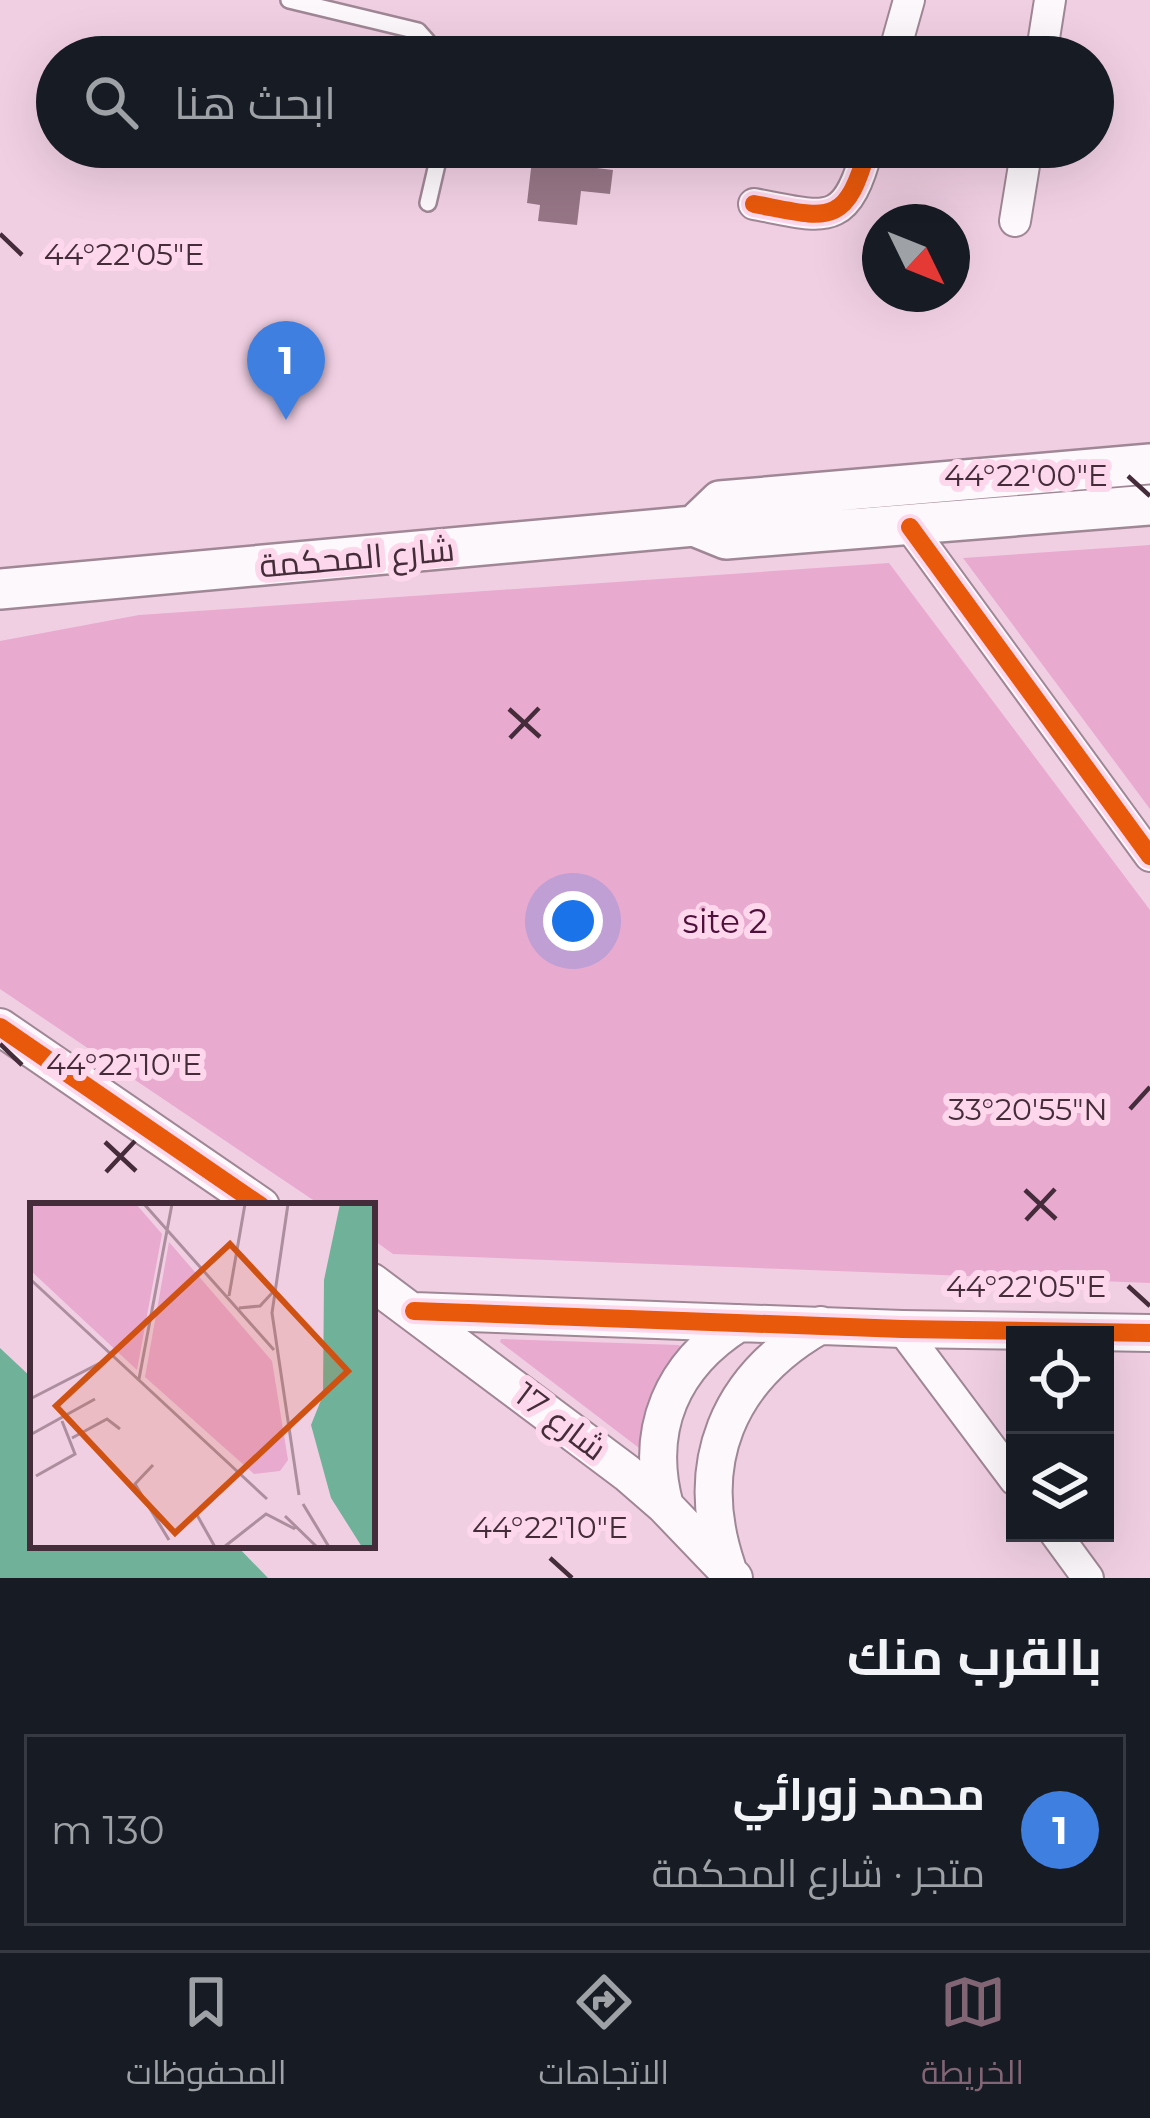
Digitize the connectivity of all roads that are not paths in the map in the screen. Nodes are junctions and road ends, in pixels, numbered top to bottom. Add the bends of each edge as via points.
1 (289, 0) edge
2 (908, 0) edge
3 (1050, 0) edge
4 (422, 36) edge
5 (899, 36) edge
6 (1044, 36) edge
7 (436, 168) edge
8 (862, 168) edge
9 (1024, 168) edge
10 (428, 203) dead end
11 (754, 204) dead end
12 (1015, 221) dead end
13 (1150, 464) edge
14 (1150, 505) edge
15 (694, 526) junction
16 (910, 526) junction
17 (6, 590) edge
18 (1150, 856) edge
19 (0, 1027) edge
20 (257, 1203) edge
21 (375, 1284) edge
22 (414, 1311) junction
23 (739, 1323) junction
24 (821, 1325) junction
25 (902, 1329) junction
26 (1150, 1333) edge
27 (1006, 1468) edge
28 (665, 1506) junction
29 (1062, 1542) edge
30 (731, 1574) edge
31 (1088, 1578) edge

1 - 4 lane
2 - 5 street
3 - 6 street
7 - 10 lane
8 - 11 street via 843,205 821,217
9 - 12 street
13 - 15 main road, شارع المحكمة via 721,501
14 - 16 main road, شارع المحكمة
15 - 16 main road, شارع المحكمة via 726,539
15 - 17 main road, شارع المحكمة
16 - 18 street
19 - 20 street
21 - 22 street, شارع 17
22 - 23 street
22 - 28 street, شارع 17
23 - 24 street
23 - 28 street via 695,1355 667,1400 656,1453
24 - 25 street
24 - 30 street via 747,1386 719,1444 712,1508
25 - 26 street
25 - 27 street
28 - 30 street, شارع 17
29 - 31 street

